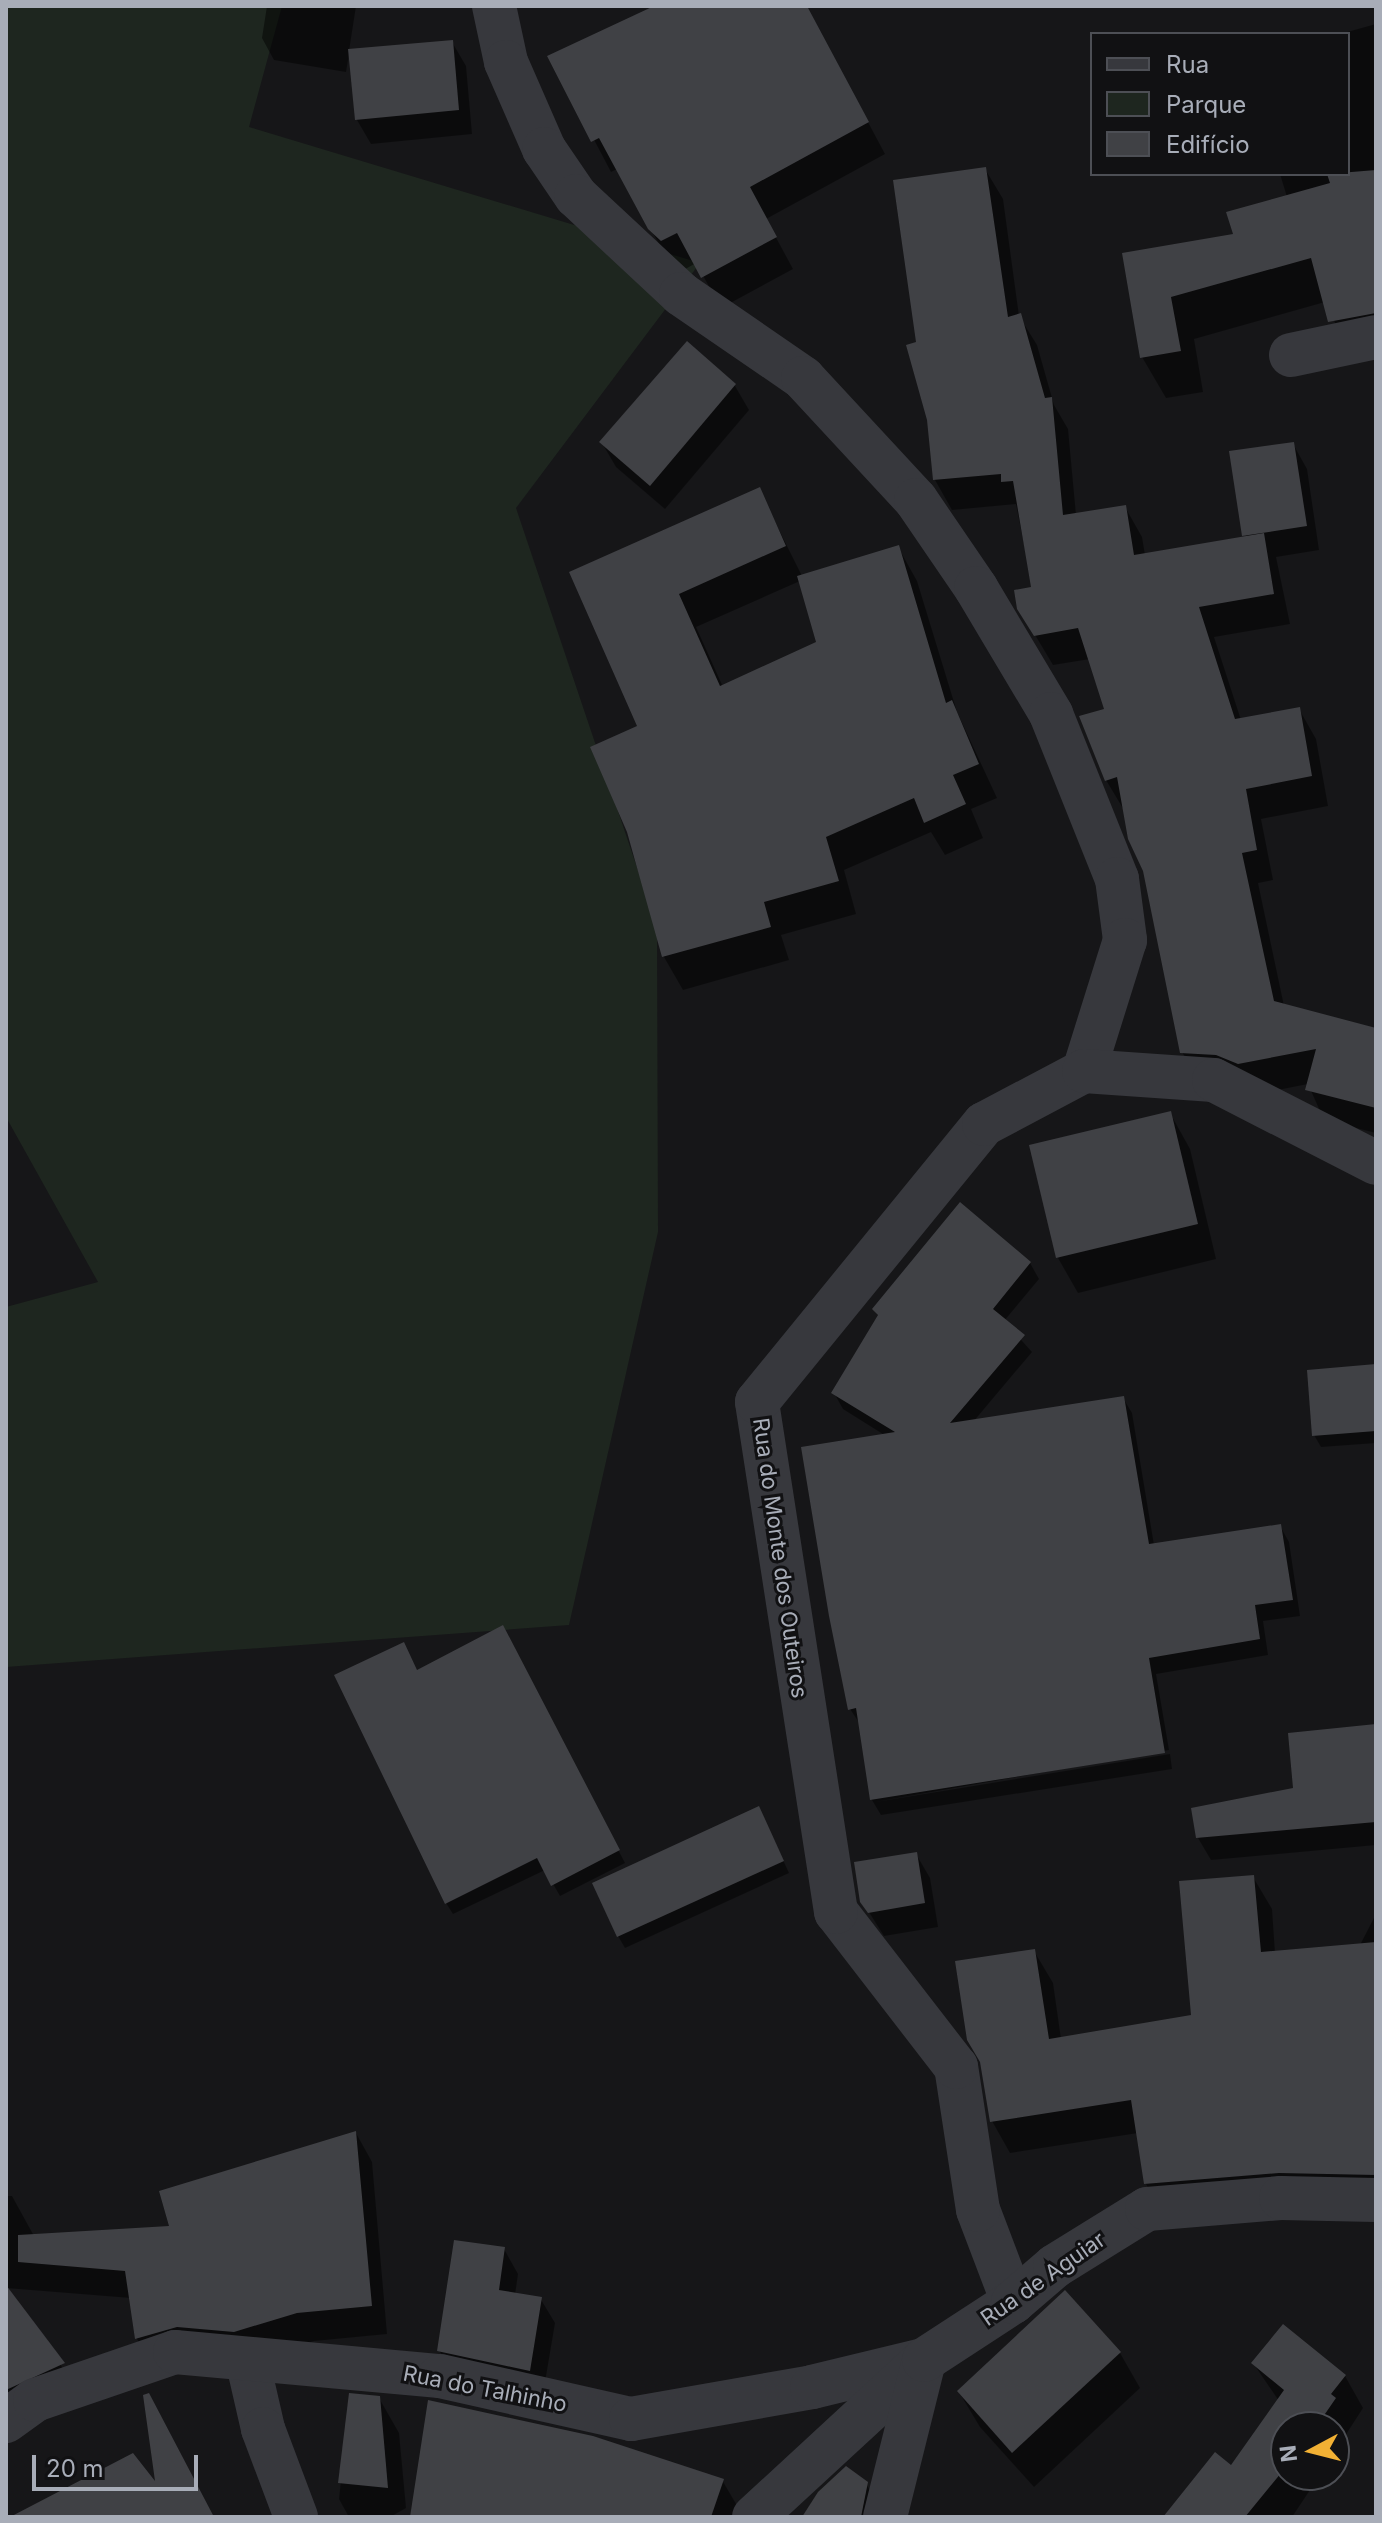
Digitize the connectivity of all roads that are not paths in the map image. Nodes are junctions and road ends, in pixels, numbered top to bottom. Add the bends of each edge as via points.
1 (494, 6) edge
2 (1376, 337) edge
3 (1291, 355) dead end
4 (1084, 1071) junction
5 (1376, 1163) edge
6 (1376, 2200) edge
7 (1013, 2302) junction
8 (247, 2359) junction
9 (924, 2360) junction
10 (6, 2421) edge
11 (296, 2517) edge
12 (754, 2517) edge
13 (885, 2517) edge

1 - 4 street via 506,62 544,149 576,196 681,294 803,378 905,489 976,588 1051,714 1117,879 1125,940
2 - 3 street
4 - 5 street via 1214,1080
4 - 7 street, Rua do Monte dos Outeiros via 984,1124 757,1402 836,1912 956,2067 978,2210
6 - 7 street, Rua de Aguiar via 1281,2198 1147,2209 1055,2266
7 - 9 street, Rua de Aguiar
8 - 9 street, Rua do Talhinho via 440,2376 631,2419 812,2387
8 - 10 street, Rua do Talhinho via 175,2352 35,2400
8 - 11 street via 263,2429
9 - 12 street
9 - 13 street

